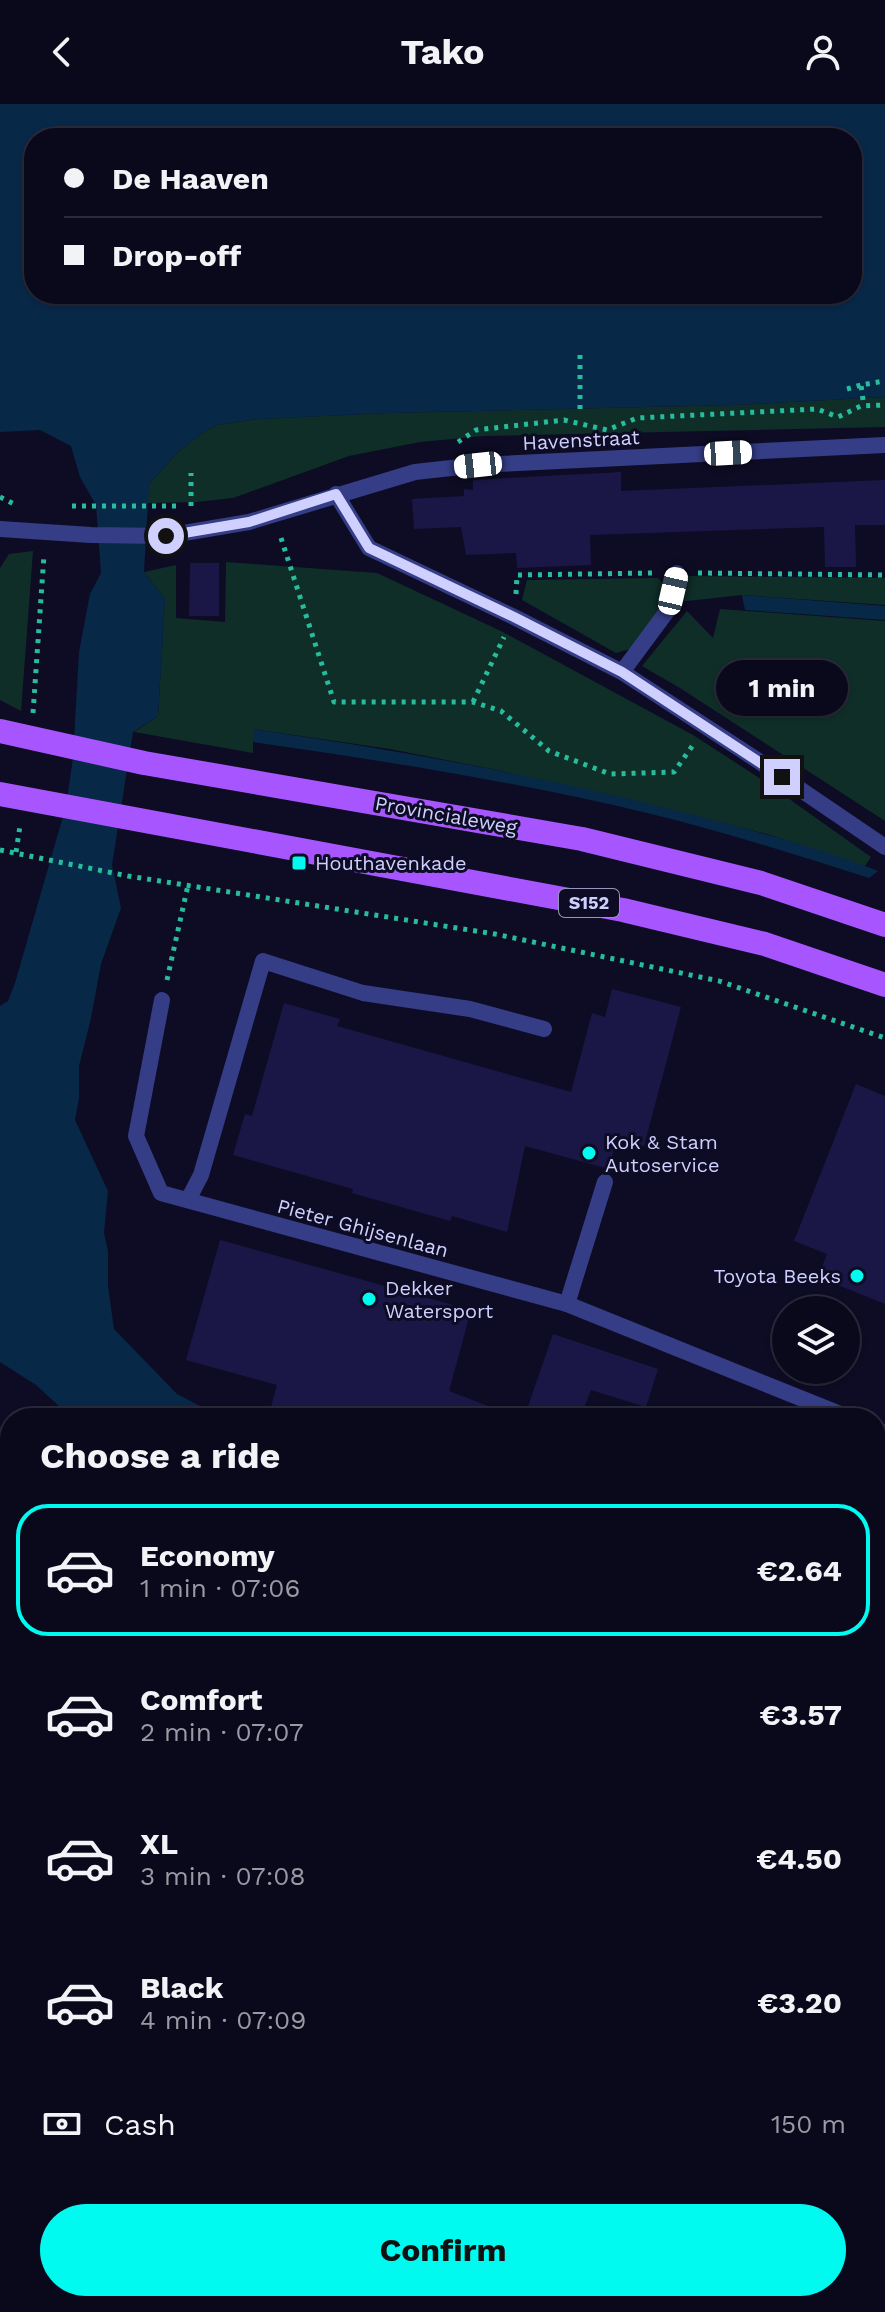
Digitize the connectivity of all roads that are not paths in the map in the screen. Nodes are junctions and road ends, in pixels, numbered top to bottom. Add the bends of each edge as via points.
1 (885, 445) edge
2 (336, 494) junction
3 (0, 529) edge
4 (677, 573) road end
5 (622, 672) junction
6 (0, 731) edge
7 (22, 798) edge
8 (885, 847) edge
9 (885, 925) edge
10 (885, 985) edge
11 (162, 1000) road end
12 (544, 1029) dead end
13 (605, 1182) dead end
14 (188, 1200) junction
15 (567, 1304) junction
16 (825, 1408) edge

1 - 2 street, Havenstraat via 478,465 415,472
2 - 3 street, Havenstraat via 249,522 166,536
2 - 5 street via 369,548
4 - 5 street via 668,610
5 - 8 street
6 - 9 main road, Provincialeweg via 144,763 582,839 761,883
7 - 10 main road, S152 via 623,910 765,944
11 - 14 street, Pieter Ghijsenlaan via 136,1136 161,1193
12 - 14 street via 470,1009 363,993 263,961 201,1175
13 - 15 street
14 - 15 street, Pieter Ghijsenlaan
15 - 16 street, Pieter Ghijsenlaan

